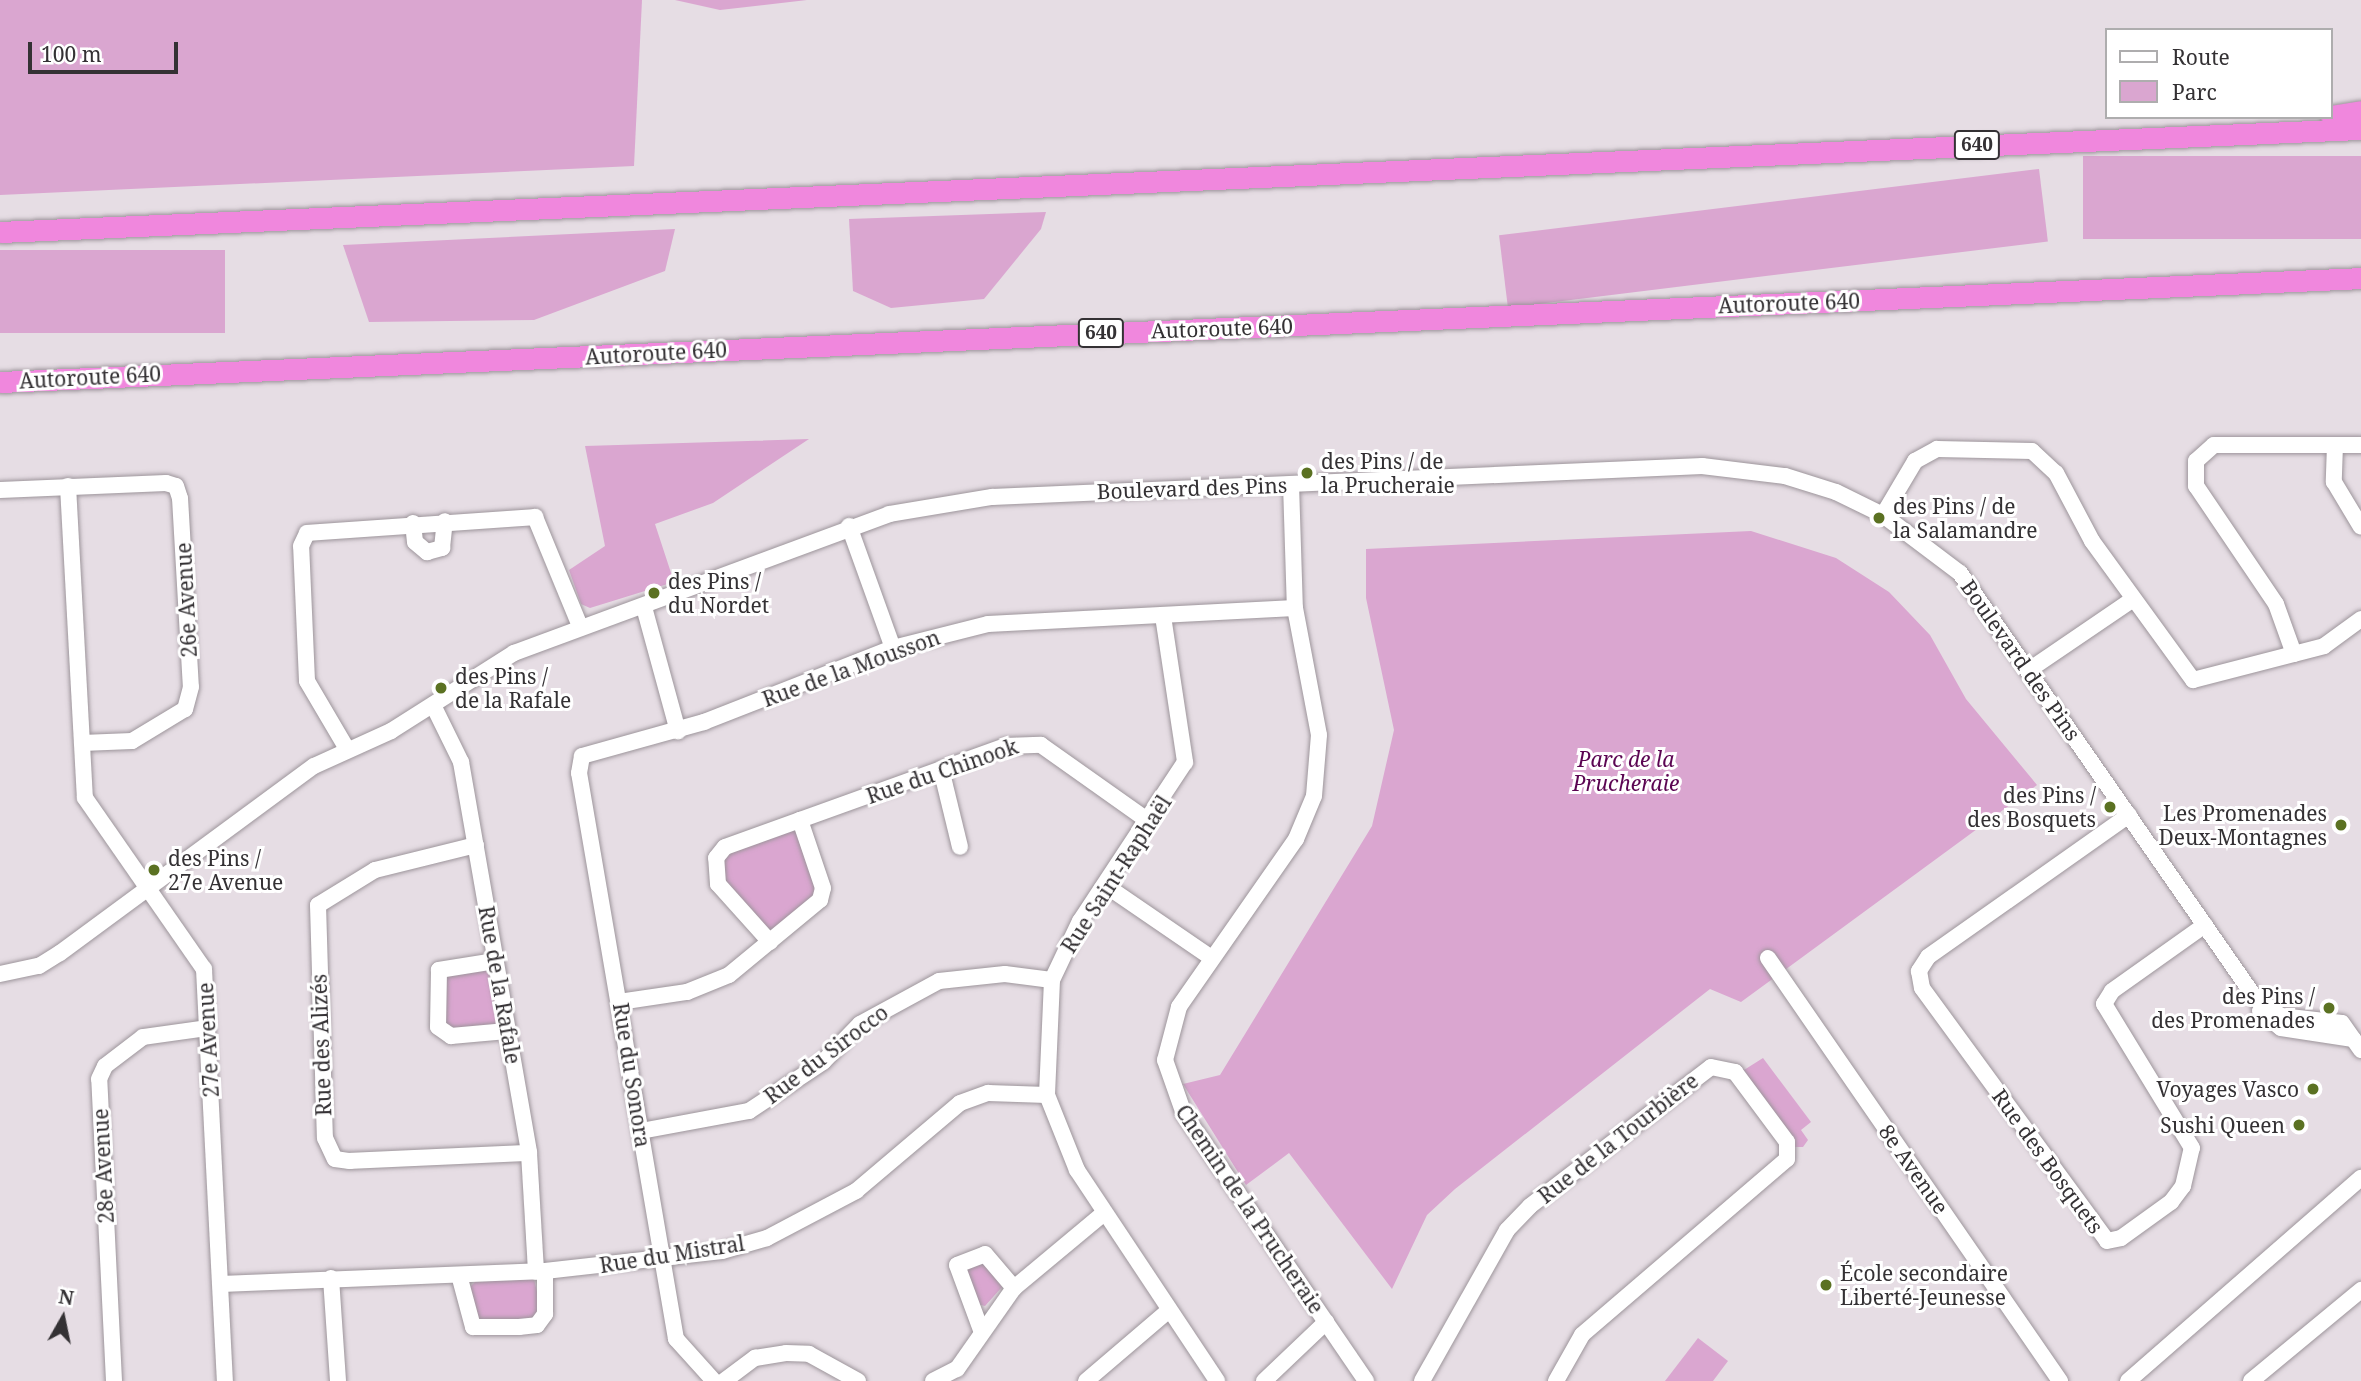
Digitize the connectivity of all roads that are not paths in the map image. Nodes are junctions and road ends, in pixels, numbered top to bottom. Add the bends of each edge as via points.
1 (2361, 111) edge
2 (2333, 116) edge
3 (2318, 119) edge
4 (2361, 129) edge
5 (2234, 135) junction
6 (0, 232) edge
7 (2361, 278) edge
8 (0, 382) edge
9 (2361, 444) edge
10 (2335, 445) junction
11 (1291, 484) junction
12 (68, 486) junction
13 (0, 490) edge
14 (1883, 515) junction
15 (445, 521) junction
16 (413, 523) junction
17 (849, 526) junction
18 (2361, 527) edge
19 (2132, 600) junction
20 (644, 607) junction
21 (1295, 608) junction
22 (1163, 616) junction
23 (2361, 619) edge
24 (580, 626) junction
25 (893, 648) junction
26 (2294, 654) junction
27 (2029, 670) junction
28 (433, 705) junction
29 (678, 731) junction
30 (82, 743) junction
31 (347, 749) junction
32 (583, 756) joint
33 (941, 769) junction
34 (2129, 815) junction
35 (800, 820) junction
36 (1147, 820) junction
37 (476, 845) junction
38 (960, 847) dead end
39 (1105, 885) junction
40 (147, 887) junction
41 (2205, 925) junction
42 (770, 942) junction
43 (1210, 957) junction
44 (1768, 958) dead end
45 (495, 961) junction
46 (0, 974) edge
47 (1052, 980) junction
48 (619, 1002) junction
49 (207, 1028) junction
50 (508, 1031) junction
51 (2357, 1045) edge
52 (1047, 1095) junction
53 (641, 1131) junction
54 (528, 1153) junction
55 (2361, 1178) edge
56 (1104, 1213) junction
57 (662, 1260) junction
58 (540, 1271) junction
59 (459, 1275) junction
60 (331, 1278) junction
61 (221, 1284) junction
62 (1014, 1288) junction
63 (2361, 1290) edge
64 (1168, 1310) junction
65 (1326, 1322) junction
66 (981, 1330) junction
67 (114, 1381) edge
68 (225, 1381) edge
69 (338, 1381) edge
70 (714, 1381) edge
71 (724, 1381) edge
72 (858, 1381) edge
73 (933, 1381) edge
74 (1086, 1381) edge
75 (1217, 1381) edge
76 (1264, 1381) edge
77 (1366, 1381) edge
78 (1422, 1381) edge
79 (1556, 1381) edge
80 (2060, 1381) edge
81 (2128, 1381) edge
82 (2251, 1381) edge

1 - 2 highway
3 - 5 highway
4 - 5 highway, 640
5 - 6 highway, 640
7 - 8 highway, Autoroute 640 / 640
9 - 10 street
10 - 18 street via 2334,482
10 - 26 street via 2214,444 2196,461 2196,486 2276,604
11 - 14 street, Boulevard des Pins via 1737,468 1827,490
11 - 17 street, Boulevard des Pins via 992,497
11 - 21 street, Chemin de la Prucheraie
12 - 13 street
12 - 30 street, 27e Avenue
12 - 30 street, 26e Avenue via 176,486 191,687 185,709 156,731 132,741
14 - 19 street via 1915,461 1937,449 2032,451 2056,473 2071,509
14 - 27 street, Boulevard des Pins via 1960,573
15 - 16 street
15 - 16 street via 442,548 427,552 415,542
15 - 24 street via 535,517
16 - 31 street via 323,527 303,537 307,681
17 - 20 street, Boulevard des Pins
17 - 25 street
19 - 26 street via 2193,680
19 - 27 street
20 - 24 street, Boulevard des Pins
20 - 29 street
21 - 22 street, Rue de la Mousson
21 - 43 street, Chemin de la Prucheraie via 1319,735 1314,796 1296,839
22 - 25 street, Rue de la Mousson via 988,624
22 - 36 street, Rue Saint-Raphaël via 1185,762
23 - 26 street via 2324,646
24 - 28 street, Boulevard des Pins via 514,653
25 - 29 street, Rue de la Mousson
27 - 34 street, Boulevard des Pins
28 - 31 street, Boulevard des Pins
28 - 37 street, Rue de la Rafale via 461,762
29 - 32 street, Rue de la Mousson
30 - 40 street, 27e Avenue via 87,805
31 - 40 street, Boulevard des Pins
32 - 48 street, Rue du Sonora via 579,773
33 - 35 street, Rue du Chinook
33 - 36 street, Rue du Chinook via 1030,742
33 - 38 street
34 - 41 street, Boulevard des Pins
34 - 41 street, Rue des Bosquets via 1928,957 1919,971 1922,988 2107,1241 2121,1238 2171,1202 2183,1186 2192,1148 2188,1132 2105,1012 2106,997
35 - 42 street via 823,895
35 - 42 street, Rue du Chinook via 724,847 716,858 723,893
36 - 39 street, Rue Saint-Raphaël
37 - 45 street, Rue de la Rafale
37 - 54 street, Rue des Alizés via 375,870 318,905 325,1138 335,1159 350,1161
39 - 43 street
39 - 47 street, Rue Saint-Raphaël
40 - 46 street, Boulevard des Pins via 39,966
40 - 49 street, 27e Avenue via 201,959
41 - 51 street, Boulevard des Pins via 2275,1026
42 - 48 street via 709,985
43 - 65 street, Chemin de la Prucheraie via 1171,1024 1167,1077 1184,1114
44 - 80 street, 8e Avenue
45 - 50 street, Rue de la Rafale
45 - 50 street via 439,970 438,1027 451,1036
47 - 52 street, Rue Saint-Raphaël
47 - 53 street, Rue du Sirocco via 1005,974 939,981 860,1024 823,1062 749,1111
48 - 53 street, Rue du Sonora
49 - 61 street, 27e Avenue
49 - 67 street, 28e Avenue via 143,1037 104,1066 99,1079
50 - 54 street, Rue de la Rafale
52 - 56 street, Rue Saint-Raphaël via 1065,1145
52 - 57 street, Rue du Mistral via 988,1093 960,1103 866,1183 811,1218 767,1238
53 - 57 street, Rue du Sonora
54 - 58 street, Rue de la Rafale
55 - 81 street
56 - 62 street
56 - 64 street, Rue Saint-Raphaël
57 - 58 street, Rue du Mistral
57 - 70 street, Rue du Sonora via 676,1339
58 - 59 street, Rue du Mistral
58 - 59 street via 545,1314 537,1325 519,1327 473,1327
59 - 60 street, Rue du Mistral
60 - 61 street, Rue du Mistral
60 - 69 street
61 - 68 street, 27e Avenue
62 - 66 street
62 - 66 street via 985,1254 957,1265
63 - 82 street
64 - 74 street
64 - 75 street, Rue Saint-Raphaël
65 - 76 street
65 - 77 street, Chemin de la Prucheraie
66 - 73 street via 957,1369
71 - 72 street via 755,1358 786,1353 809,1354
78 - 79 street, Rue de la Tourbière via 1507,1230 1530,1206 1711,1067 1735,1072 1787,1142 1787,1159 1582,1335

